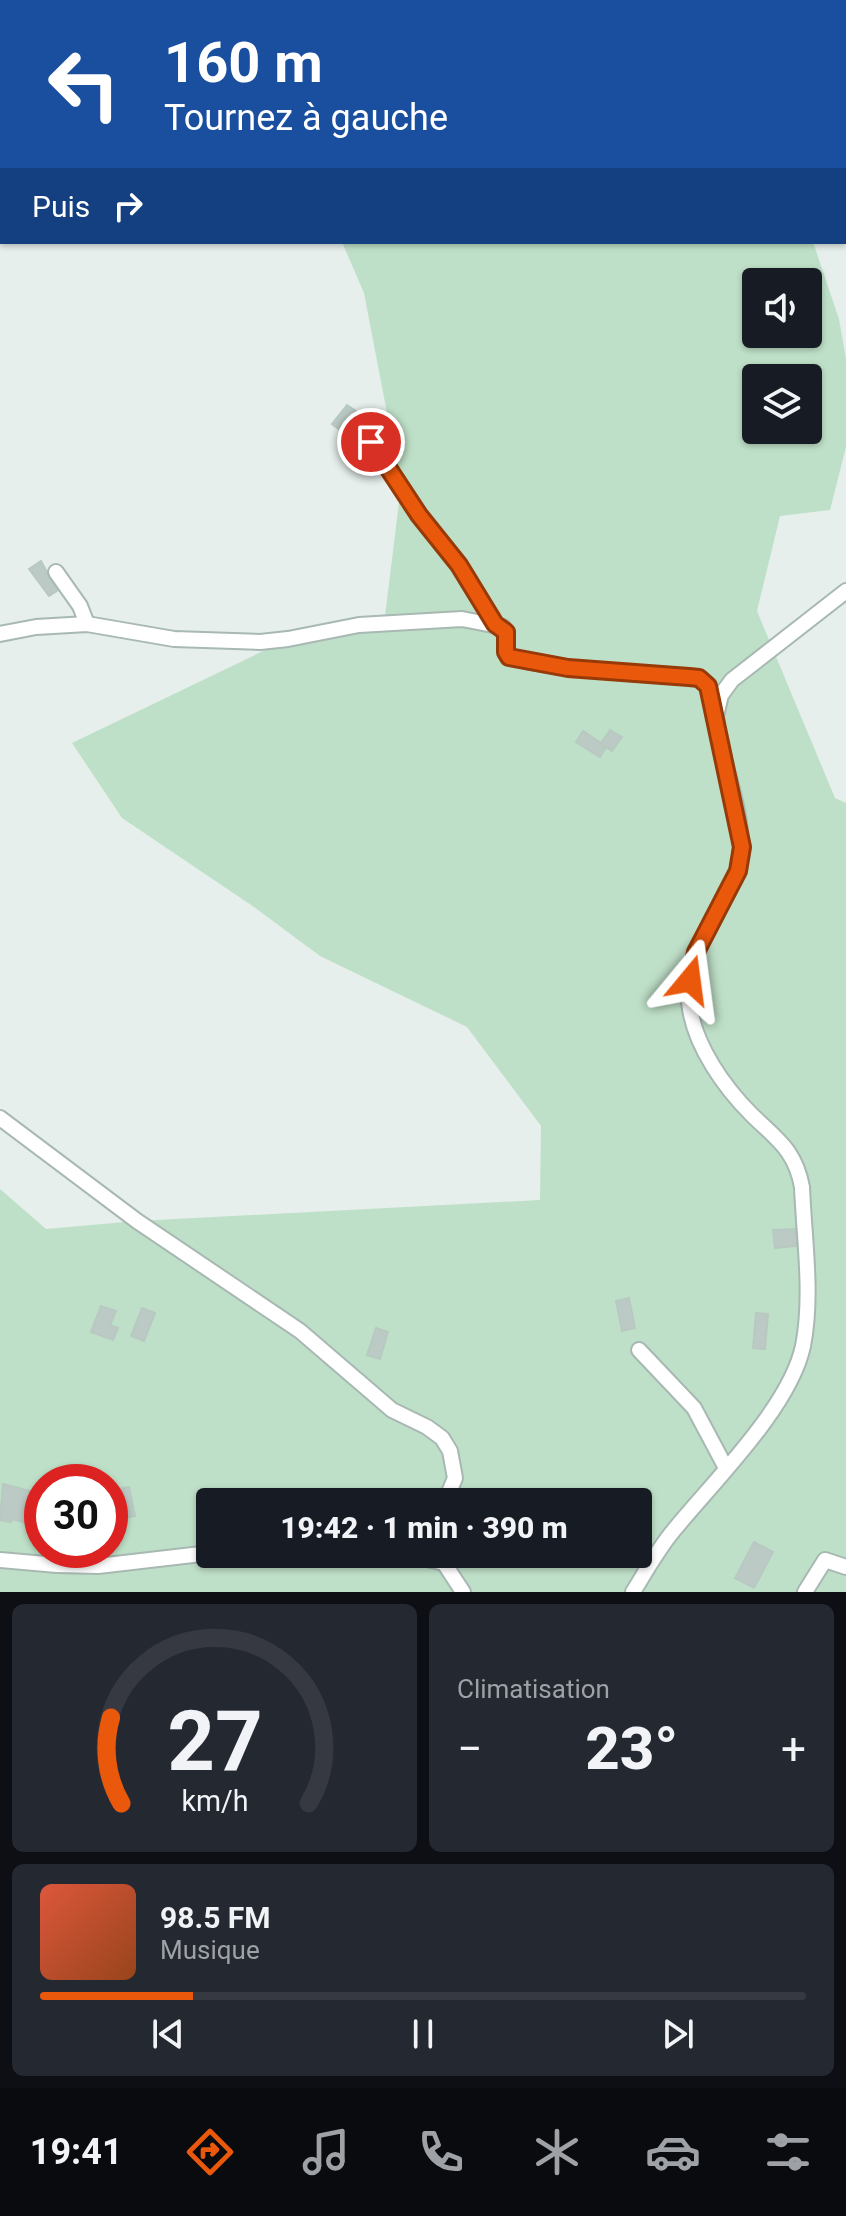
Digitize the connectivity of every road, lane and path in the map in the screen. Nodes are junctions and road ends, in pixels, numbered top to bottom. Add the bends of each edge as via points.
1 (371, 442) dead end
2 (56, 572) dead end
3 (846, 591) edge
4 (87, 624) junction
5 (495, 624) junction
6 (0, 634) edge
7 (716, 716) junction
8 (0, 1118) edge
9 (639, 1350) dead end
10 (726, 1468) junction
11 (451, 1488) edge
12 (196, 1555) edge
13 (0, 1560) edge
14 (846, 1567) edge
15 (448, 1568) edge
16 (463, 1592) edge
17 (633, 1592) edge
18 (805, 1592) edge

1 - 5 street
2 - 4 street
3 - 7 street via 732,680
4 - 5 street via 174,639 260,642 359,625 462,619
4 - 6 street
5 - 7 street via 506,632 506,652 513,659 699,678 708,686
7 - 10 street via 742,847 738,871 696,952 689,1007 698,1036 729,1089 784,1144 799,1172 807,1303 803,1346 793,1376 777,1405
8 - 11 street via 137,1221 300,1331 392,1410 442,1438 455,1478
9 - 10 street via 694,1408
10 - 17 street via 670,1534
12 - 13 street via 98,1566
14 - 18 street via 825,1560
15 - 16 street

